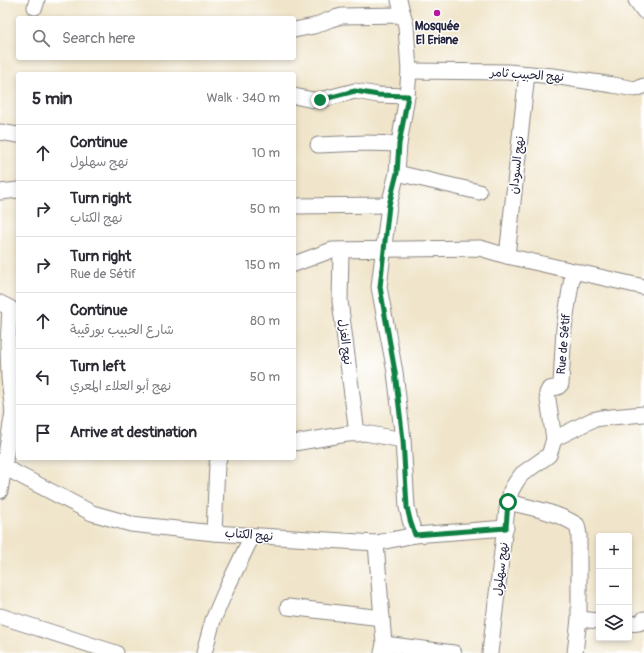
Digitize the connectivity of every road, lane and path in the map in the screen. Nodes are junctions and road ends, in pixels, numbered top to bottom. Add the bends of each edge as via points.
1 (399, 0) edge
2 (636, 0) edge
3 (644, 11) edge
4 (403, 15) junction
5 (296, 30) edge
6 (409, 71) junction
7 (527, 74) junction
8 (644, 86) edge
9 (296, 96) edge
10 (408, 96) junction
11 (0, 132) edge
12 (16, 135) edge
13 (399, 144) junction
14 (318, 145) dead end
15 (397, 173) junction
16 (16, 190) edge
17 (0, 192) edge
18 (479, 192) dead end
19 (389, 205) junction
20 (296, 206) edge
21 (384, 249) junction
22 (341, 250) junction
23 (507, 256) junction
24 (296, 263) edge
25 (573, 271) junction
26 (644, 287) edge
27 (0, 303) edge
28 (16, 407) edge
29 (644, 414) edge
30 (357, 434) junction
31 (5, 436) edge
32 (554, 439) junction
33 (403, 440) junction
34 (296, 444) edge
35 (549, 454) joint
36 (219, 460) edge
37 (4, 467) junction
38 (0, 491) edge
39 (508, 502) junction
40 (506, 528) junction
41 (214, 533) junction
42 (415, 535) junction
43 (252, 536) junction
44 (376, 543) junction
45 (288, 606) dead end
46 (0, 616) edge
47 (382, 618) junction
48 (578, 619) junction
49 (644, 619) edge
50 (596, 621) edge
51 (632, 623) edge
52 (383, 648) edge
53 (116, 653) edge
54 (204, 653) edge
55 (454, 653) edge
56 (490, 653) edge
57 (576, 653) edge

1 - 4 street
2 - 3 street
4 - 5 street via 342,16
4 - 6 street
6 - 7 street, نهج الحبيب ثامر
6 - 10 street
7 - 8 street, نهج الحبيب ثامر via 634,89
7 - 23 street, نهج السودان
9 - 10 street via 320,100 355,91
10 - 13 street
11 - 12 street
13 - 14 street
13 - 15 street
15 - 18 street
15 - 19 street
16 - 17 street
19 - 20 street
19 - 21 street
21 - 22 street
21 - 23 street via 480,248
21 - 33 street via 380,287 395,372
22 - 24 street via 332,250
22 - 30 street, نهج الغزل via 340,301
23 - 25 street
25 - 26 street
25 - 32 street, Rue de Sétif via 564,328 561,384 549,389 547,393
27 - 28 street via 10,308 9,378
28 - 31 street
29 - 32 street via 592,420
30 - 33 street
30 - 34 street
31 - 37 street
32 - 35 street, Rue de Sétif
33 - 42 street via 407,507
35 - 39 street, نهج سهلول via 522,474 511,491
36 - 41 street
37 - 38 street
37 - 41 street, نهج الكتاب via 92,513 131,524
39 - 40 street, نهج سهلول
39 - 48 street via 569,519 577,524
40 - 42 street, نهج الكتاب
40 - 56 street, نهج سهلول
41 - 43 street, نهج الكتاب
42 - 44 street, نهج الكتاب
43 - 44 street, نهج الكتاب
43 - 54 street via 224,592
44 - 47 street
45 - 47 street
46 - 53 street
47 - 52 street
48 - 50 street
48 - 57 street
49 - 51 street via 638,624
52 - 55 street

